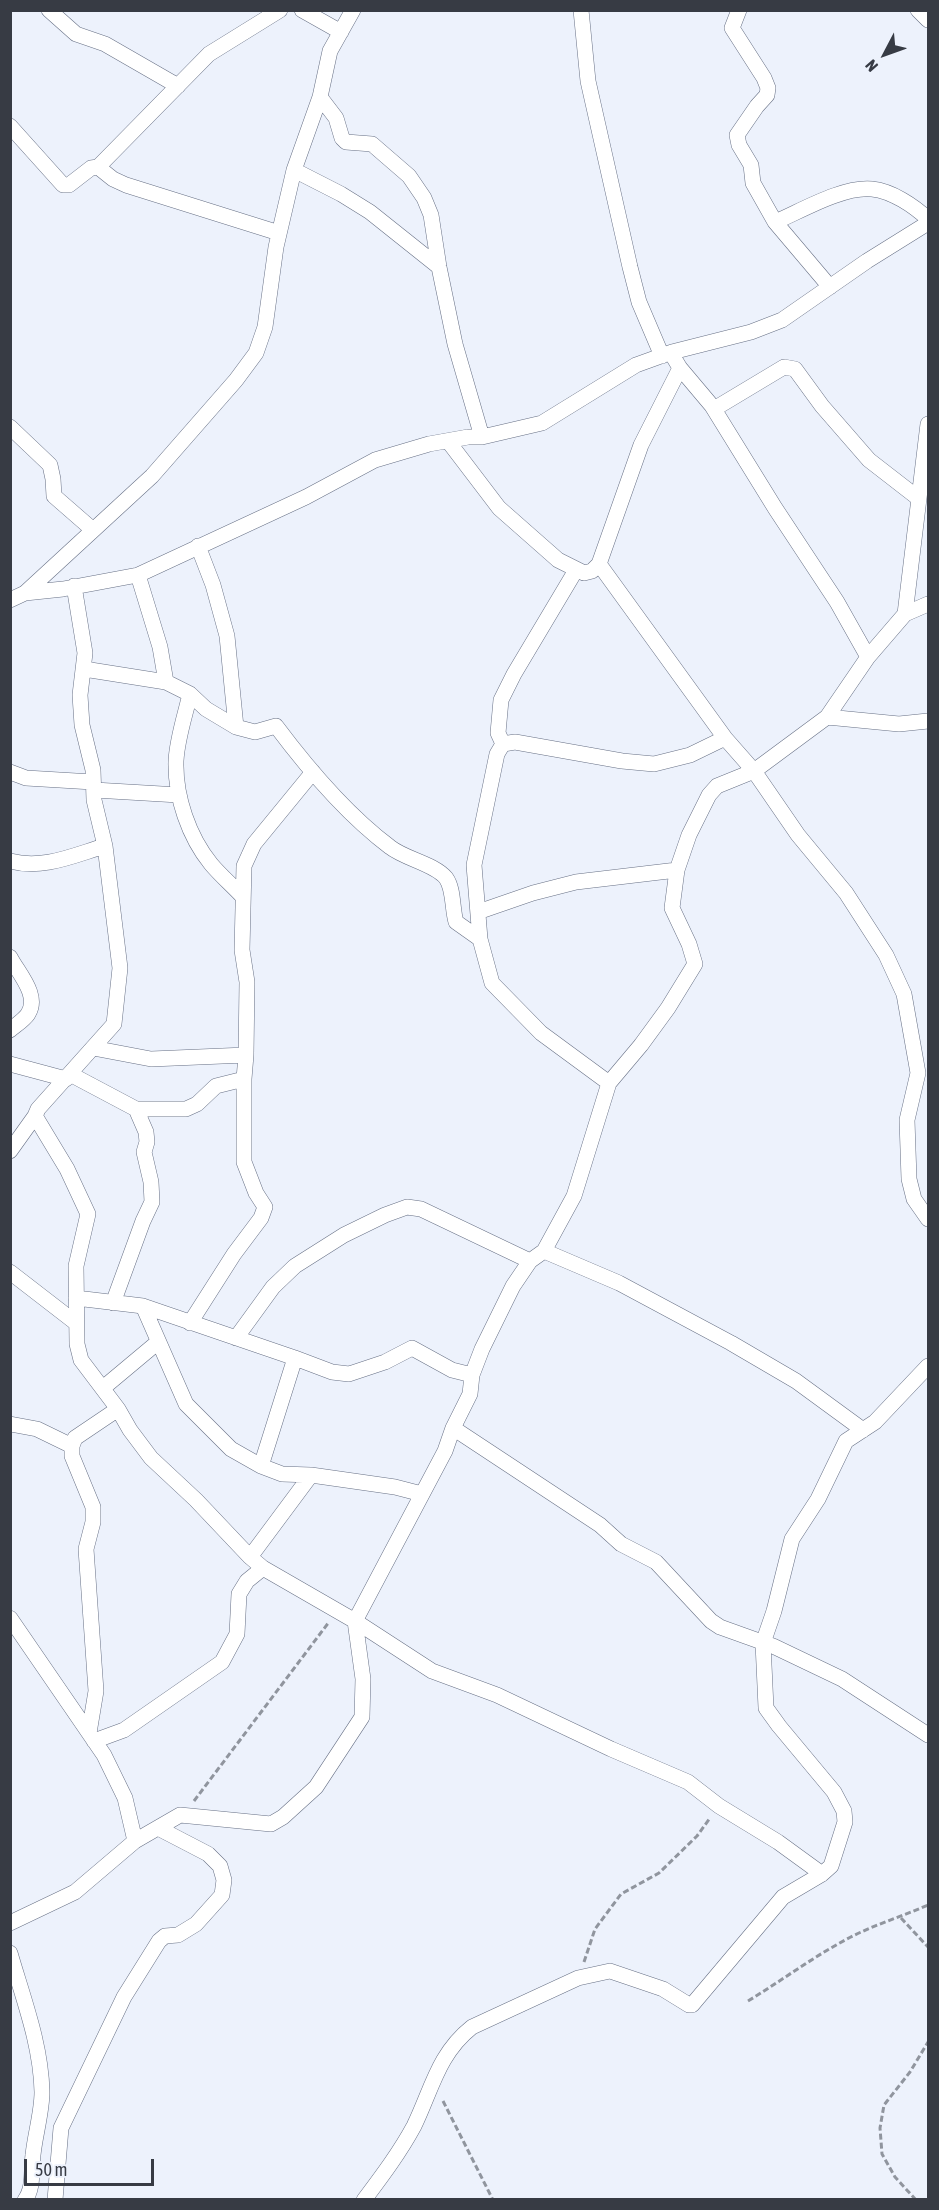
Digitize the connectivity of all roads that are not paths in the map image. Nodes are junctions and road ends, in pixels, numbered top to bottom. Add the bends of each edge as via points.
1 (49, 10) edge
2 (280, 10) edge
3 (302, 10) edge
4 (353, 10) edge
5 (581, 10) edge
6 (739, 10) edge
7 (918, 10) edge
8 (928, 20) edge
9 (341, 32) junction
10 (178, 86) junction
11 (320, 97) junction
12 (10, 126) edge
13 (98, 167) junction
14 (294, 170) junction
15 (928, 221) edge
16 (775, 222) junction
17 (279, 233) junction
18 (439, 267) junction
19 (830, 287) junction
20 (666, 354) junction
21 (680, 368) junction
22 (714, 409) junction
23 (928, 424) edge
24 (10, 427) edge
25 (482, 437) junction
26 (448, 441) junction
27 (918, 498) junction
28 (93, 530) junction
29 (198, 546) junction
30 (599, 564) junction
31 (576, 570) junction
32 (138, 575) junction
33 (74, 586) junction
34 (25, 592) junction
35 (10, 600) edge
36 (928, 604) edge
37 (905, 614) junction
38 (868, 657) junction
39 (84, 669) junction
40 (166, 682) junction
41 (190, 694) junction
42 (827, 717) junction
43 (928, 721) edge
44 (236, 726) junction
45 (725, 738) junction
46 (503, 744) junction
47 (754, 771) junction
48 (10, 772) edge
49 (313, 772) junction
50 (94, 786) junction
51 (179, 795) junction
52 (105, 846) junction
53 (10, 861) edge
54 (677, 870) junction
55 (243, 897) junction
56 (478, 912) junction
57 (480, 939) junction
58 (10, 957) edge
59 (10, 1030) edge
60 (93, 1047) junction
61 (246, 1055) junction
62 (10, 1064) edge
63 (68, 1076) junction
64 (244, 1079) junction
65 (609, 1083) junction
66 (136, 1109) junction
67 (35, 1116) junction
68 (10, 1152) edge
69 (928, 1219) edge
70 (544, 1251) junction
71 (530, 1261) junction
72 (10, 1272) edge
73 (76, 1298) junction
74 (113, 1303) junction
75 (143, 1306) junction
76 (76, 1323) junction
77 (190, 1323) junction
78 (236, 1338) junction
79 (158, 1342) junction
80 (295, 1358) junction
81 (928, 1366) edge
82 (472, 1375) junction
83 (103, 1389) junction
84 (118, 1409) junction
85 (10, 1424) edge
86 (453, 1428) junction
87 (863, 1430) junction
88 (72, 1446) junction
89 (261, 1466) junction
90 (311, 1475) junction
91 (422, 1494) junction
92 (250, 1557) junction
93 (263, 1568) junction
94 (10, 1618) edge
95 (355, 1621) junction
96 (764, 1642) junction
97 (928, 1735) edge
98 (92, 1737) junction
99 (158, 1828) junction
100 (135, 1841) junction
101 (822, 1874) junction
102 (10, 1923) edge
103 (10, 1953) edge
104 (25, 2199) edge
105 (55, 2199) edge
106 (364, 2199) edge

1 - 10 street via 76,34 105,45
2 - 10 street via 209,54
3 - 9 street
4 - 9 street
5 - 20 street via 588,81 630,267 639,302
6 - 16 street via 732,27 768,88 767,95 737,135 751,165 753,183
7 - 8 street
9 - 11 street via 330,51
10 - 13 street
11 - 14 street
11 - 18 street via 336,118 346,142 372,144 409,176 431,215
12 - 13 street via 63,184 69,185
13 - 17 street via 126,185
14 - 17 street
14 - 18 street via 370,212
15 - 16 street via 907,203 873,189 858,189
15 - 19 street
16 - 19 street
17 - 28 street via 265,327 256,353 222,398 152,476
18 - 25 street via 455,344
19 - 20 street via 782,320
20 - 21 street
20 - 25 street via 636,365 542,423
21 - 22 street
21 - 30 street via 641,445
22 - 27 street via 784,367 795,369 862,453
22 - 38 street
23 - 27 street
24 - 28 street via 50,465 54,496
25 - 26 street
26 - 29 street via 375,460 306,497
26 - 31 street via 499,508 558,560
27 - 37 street
28 - 34 street
29 - 32 street
29 - 44 street via 227,636
30 - 31 street via 592,571
30 - 45 street
31 - 46 street via 501,700 498,733
32 - 33 street
32 - 40 street via 160,647
33 - 34 street
33 - 39 street via 85,652
34 - 35 street
36 - 37 street
37 - 38 street
38 - 42 street
39 - 40 street
39 - 50 street via 80,695 82,725
40 - 41 street
41 - 44 street via 206,709
41 - 51 street via 178,742
42 - 43 street via 899,724
42 - 47 street
44 - 49 street via 255,732 276,726
45 - 46 street via 690,755 654,764 515,742
45 - 47 street
46 - 56 street via 497,754 474,865
47 - 54 street via 717,786 709,795
47 - 69 street via 798,835 846,893 886,955 904,994 918,1073 907,1120 909,1179 914,1200
48 - 50 street via 26,778
49 - 55 street via 254,844 244,866
49 - 57 street via 391,848 441,872 448,881 456,922
50 - 51 street
50 - 52 street
51 - 55 street via 194,839 211,864
52 - 53 street via 52,862 29,865
52 - 60 street via 120,968 114,1024
54 - 56 street via 576,882
54 - 65 street via 672,908 695,964 641,1046
55 - 61 street
56 - 57 street
57 - 65 street via 492,983 541,1034
58 - 59 street via 28,986 31,1006 28,1014
60 - 61 street via 151,1059
60 - 63 street
61 - 64 street
62 - 63 street
63 - 66 street
63 - 67 street
64 - 66 street via 216,1086 186,1109
64 - 77 street via 244,1162 265,1207
65 - 70 street via 573,1196
66 - 74 street via 146,1132 144,1152 152,1202
67 - 68 street
67 - 73 street via 88,1214 76,1266
70 - 71 street
70 - 87 street via 619,1283 731,1342 796,1381
71 - 78 street via 421,1209 407,1207 344,1235 294,1266 273,1287
71 - 82 street via 513,1286
72 - 76 street
73 - 74 street
73 - 76 street
74 - 75 street
75 - 77 street
75 - 79 street
76 - 83 street via 81,1360
77 - 78 street
78 - 80 street
79 - 83 street
79 - 89 street via 186,1404 231,1449
80 - 82 street via 349,1374 412,1348 452,1370
80 - 89 street
81 - 87 street via 893,1405
82 - 86 street via 470,1394
83 - 84 street
84 - 88 street via 75,1438
84 - 92 street via 151,1458
85 - 88 street via 37,1429
86 - 91 street
86 - 96 street via 600,1524 621,1544 656,1562 711,1621
87 - 96 street via 846,1441 818,1499 792,1539
88 - 98 street via 72,1456 93,1507 86,1549 96,1691
89 - 90 street via 282,1474
90 - 91 street
90 - 92 street
91 - 95 street
92 - 93 street
93 - 95 street
93 - 98 street via 238,1594 237,1634 222,1662 124,1730
94 - 98 street
95 - 99 street via 363,1679 362,1717 316,1787 270,1824 180,1815
95 - 101 street via 432,1671 497,1695 688,1782
96 - 97 street via 842,1679
96 - 101 street via 766,1708 834,1792 844,1811 845,1822 831,1866
98 - 100 street via 125,1798
99 - 100 street
99 - 105 street via 208,1854 220,1866 224,1880 222,1895 196,1924 159,1941 124,1997 61,2128
100 - 102 street via 75,1892
101 - 106 street via 783,1897 692,2005 663,1989 610,1971 578,1978 472,2027 449,2049 414,2126
103 - 104 street via 38,2051 41,2087 31,2188

